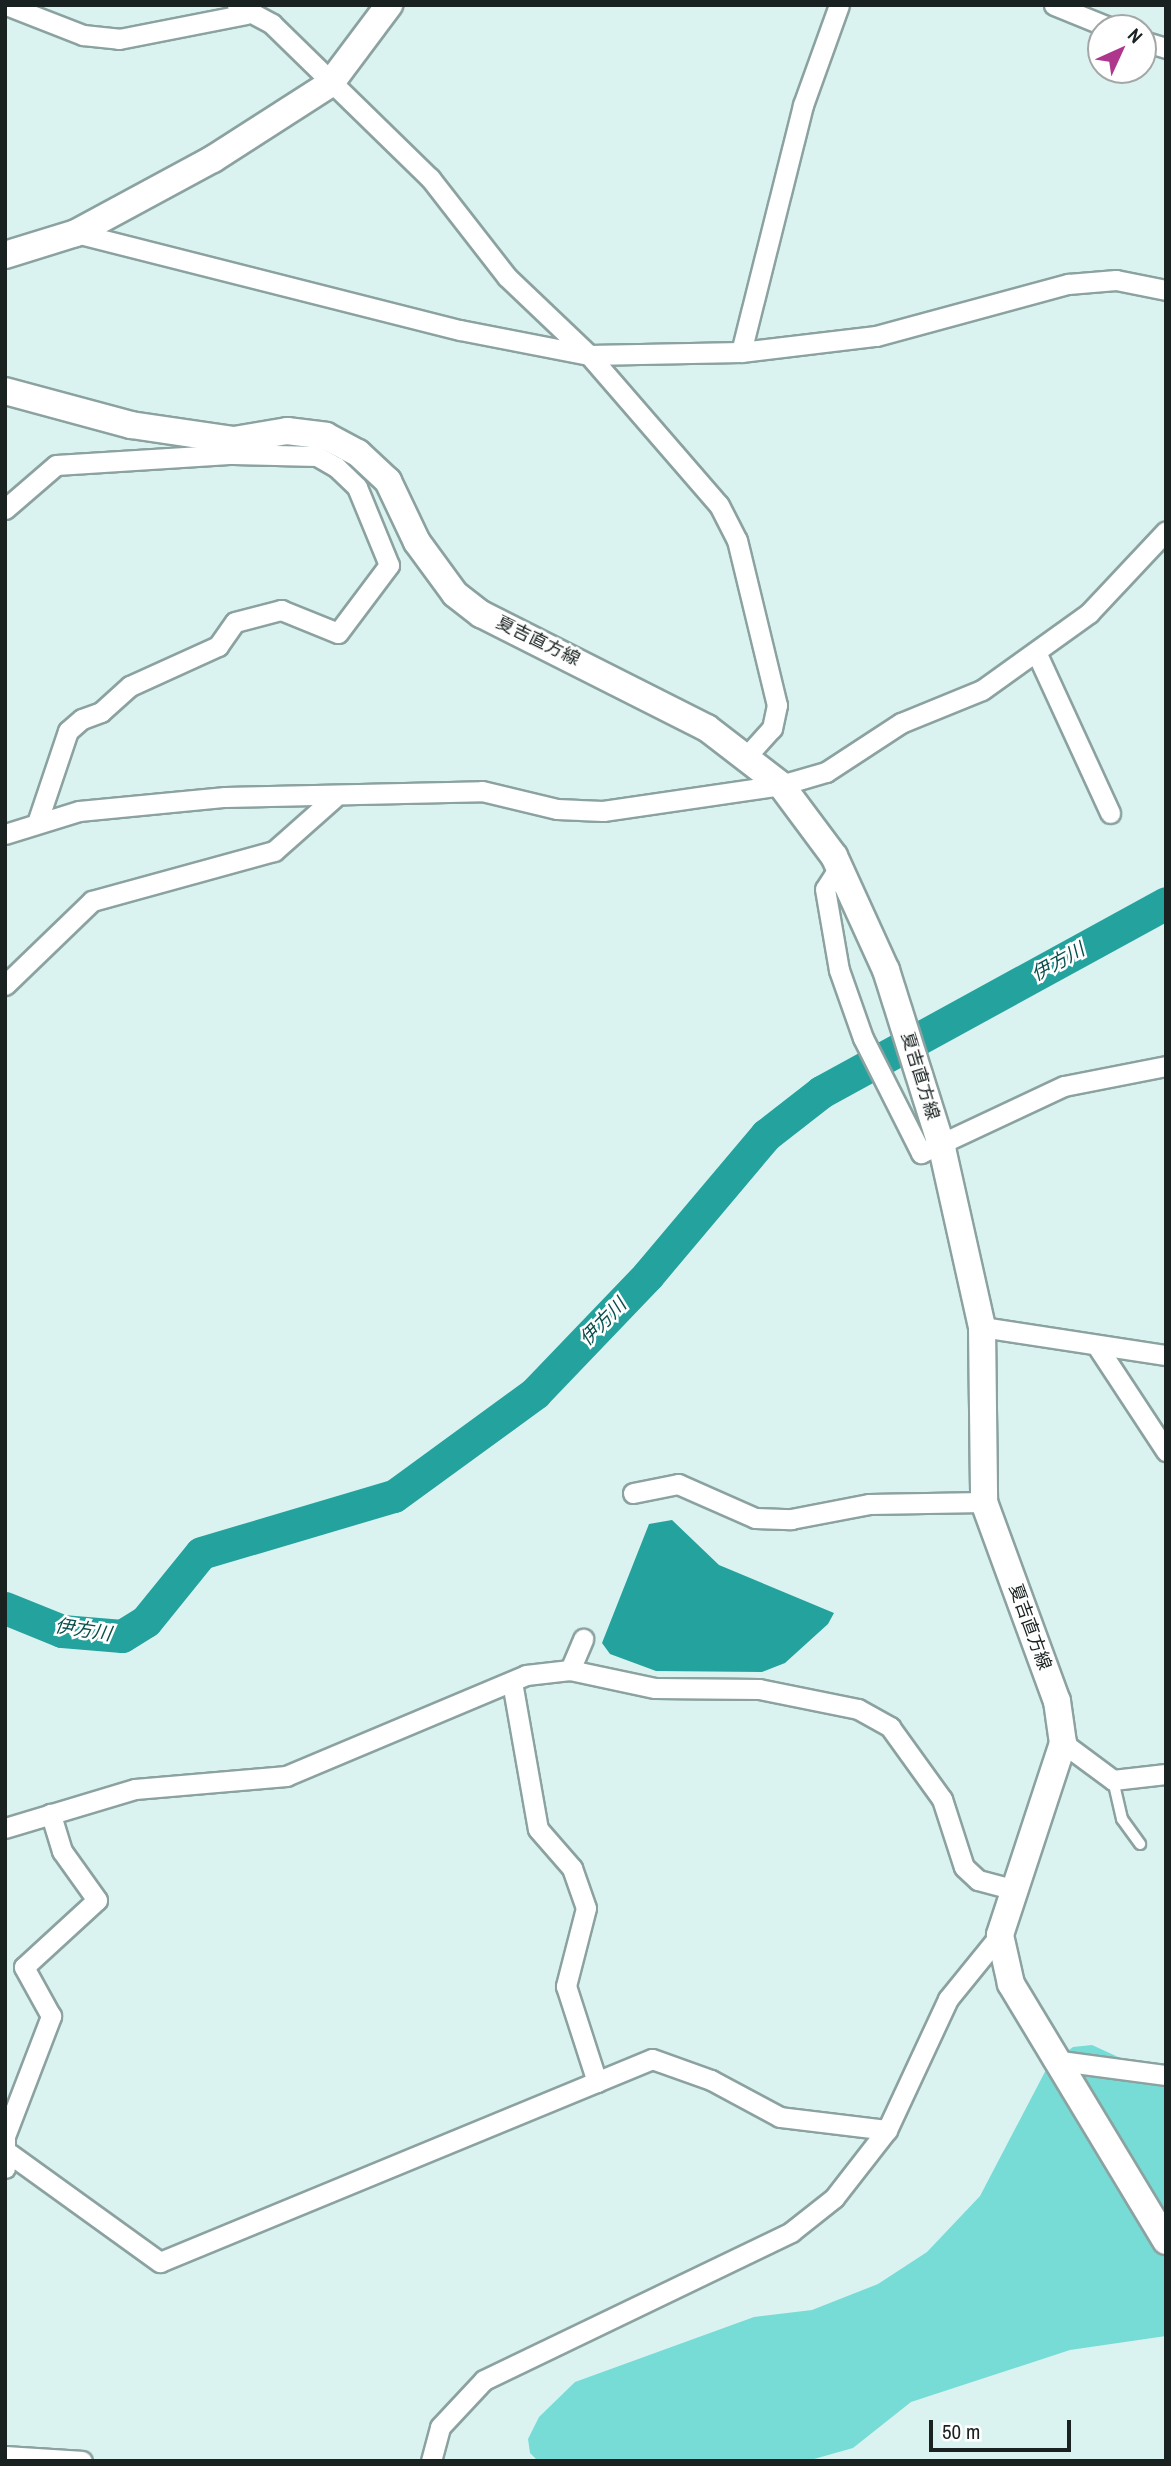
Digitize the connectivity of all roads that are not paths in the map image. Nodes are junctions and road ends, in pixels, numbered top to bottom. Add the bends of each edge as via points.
1 (6, 5) edge
2 (389, 5) edge
3 (839, 5) edge
4 (1054, 5) edge
5 (242, 10) edge
6 (1087, 18) edge
7 (330, 84) junction
8 (76, 233) junction
9 (5, 255) edge
10 (1166, 290) edge
11 (741, 352) junction
12 (589, 355) junction
13 (5, 391) edge
14 (234, 447) junction
15 (5, 509) edge
16 (1166, 531) edge
17 (1037, 654) junction
18 (746, 757) junction
19 (781, 785) junction
20 (334, 798) junction
21 (1110, 813) dead end
22 (37, 821) junction
23 (5, 834) edge
24 (840, 866) junction
25 (5, 985) edge
26 (1166, 1066) edge
27 (942, 1148) junction
28 (982, 1327) junction
29 (1097, 1346) junction
30 (1166, 1355) edge
31 (1166, 1451) edge
32 (633, 1493) dead end
33 (984, 1502) junction
34 (583, 1639) dead end
35 (570, 1670) junction
36 (512, 1682) junction
37 (1063, 1743) junction
38 (1166, 1774) edge
39 (1113, 1780) junction
40 (51, 1814) junction
41 (5, 1828) edge
42 (1140, 1844) dead end
43 (1011, 1889) junction
44 (1000, 1935) junction
45 (1053, 2060) junction
46 (1166, 2075) edge
47 (597, 2082) junction
48 (887, 2130) junction
49 (8, 2161) edge
50 (1166, 2241) edge
51 (5, 2456) edge
52 (82, 2461) edge
53 (431, 2461) edge

1 - 5 street via 83,35 119,39
2 - 7 main road
3 - 11 street via 803,105
4 - 6 street
5 - 7 street via 272,24
7 - 8 main road via 213,159
7 - 12 street via 430,178 507,277
8 - 9 main road
8 - 12 street via 460,330
10 - 11 street via 1116,280 1068,284 876,336
11 - 12 street
12 - 18 street via 688,465 737,540 777,705 772,728
13 - 14 main road, 夏吉直方線
14 - 15 street via 56,465
14 - 18 main road, 夏吉直方線 via 287,431 326,436 358,453 388,481 417,542 455,594 481,614 707,728
14 - 22 street via 317,456 336,467 357,487 388,565 338,633 281,610 234,622 218,646 130,686 101,712 82,719 68,731
16 - 17 street via 1089,613
17 - 19 street via 982,690 901,723 826,772
17 - 21 street
18 - 19 main road, 夏吉直方線
19 - 20 street via 603,811 557,809 482,791
19 - 24 main road, 夏吉直方線
20 - 22 street via 225,796
20 - 25 street via 274,851 228,867 116,890 92,901
22 - 23 street
24 - 27 main road, 夏吉直方線 via 865,912
24 - 27 street via 825,889 839,970 863,1038 921,1153
26 - 27 street via 1064,1086
27 - 28 main road, 夏吉直方線
28 - 29 street
28 - 33 main road, 夏吉直方線
29 - 30 street
29 - 31 street
32 - 33 street via 678,1484 755,1518 791,1519 869,1504
33 - 37 main road, 夏吉直方線 via 1057,1701
34 - 35 street
35 - 36 street
35 - 43 street via 656,1688 759,1689 859,1709 890,1727 943,1799 964,1867 978,1880
36 - 40 street via 286,1776 135,1789
36 - 47 street via 538,1829 572,1868 586,1908 566,1986
37 - 39 street
37 - 43 main road, 夏吉直方線 via 1049,1799
38 - 39 street
39 - 42 lane via 1122,1819
40 - 41 street
40 - 49 street via 62,1852 97,1900 24,1967 51,2016 5,2136
43 - 44 main road, 夏吉直方線
44 - 45 main road, 夏吉直方線 via 1011,1984
44 - 48 street via 948,1999
45 - 46 street
45 - 50 main road, 夏吉直方線
47 - 48 street via 652,2059 711,2080 780,2116
47 - 49 street via 160,2262
48 - 53 street via 834,2198 791,2232 484,2380 451,2411
51 - 52 street

